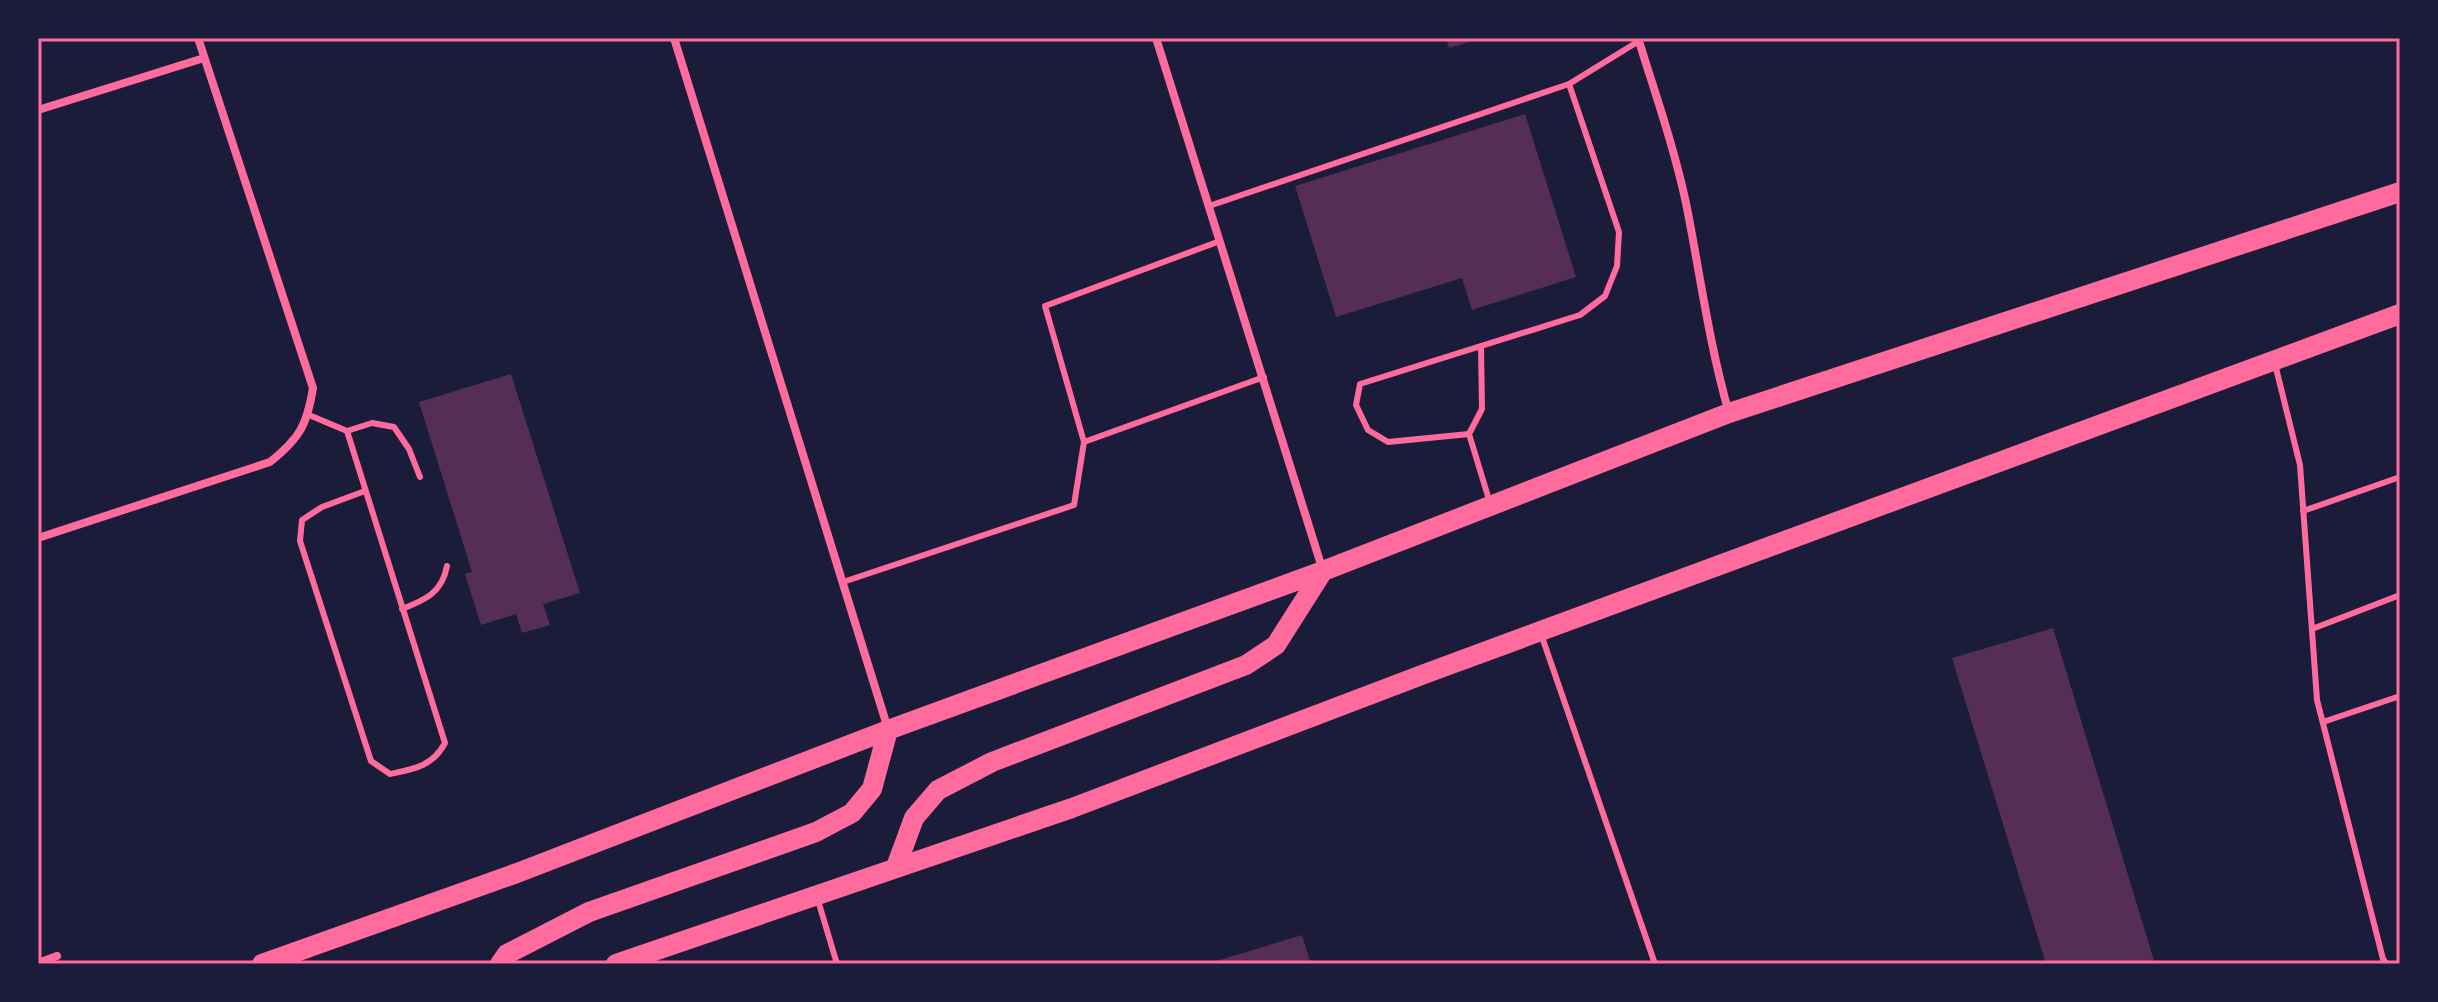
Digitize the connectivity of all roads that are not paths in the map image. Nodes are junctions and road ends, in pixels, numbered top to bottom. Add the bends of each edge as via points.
1 (198, 38) edge
2 (674, 38) edge
3 (1156, 38) edge
4 (1638, 40) edge
5 (204, 58) junction
6 (1569, 84) junction
7 (38, 110) edge
8 (2400, 192) edge
9 (1209, 206) junction
10 (1220, 241) junction
11 (2400, 314) edge
12 (1481, 346) junction
13 (2274, 360) junction
14 (1264, 377) junction
15 (1729, 413) junction
16 (309, 415) junction
17 (347, 431) junction
18 (1469, 434) junction
19 (1084, 442) junction
20 (420, 477) dead end
21 (2400, 477) edge
22 (365, 491) junction
23 (1491, 506) junction
24 (2303, 511) junction
25 (38, 538) edge
26 (447, 566) dead end
27 (1323, 571) junction
28 (843, 582) junction
29 (2400, 595) edge
30 (402, 609) junction
31 (2312, 629) junction
32 (1540, 631) junction
33 (2400, 696) edge
34 (2323, 722) junction
35 (888, 730) junction
36 (896, 867) junction
37 (816, 894) junction
38 (57, 956) dead end
39 (38, 963) edge
40 (262, 964) edge
41 (500, 964) edge
42 (616, 964) edge
43 (837, 964) edge
44 (1655, 964) edge
45 (2387, 964) edge

1 - 5 street
2 - 28 street
3 - 9 street
4 - 6 lane
4 - 15 street via 1679,175
5 - 7 street
5 - 16 street via 313,388
6 - 9 lane
6 - 12 lane via 1619,232 1617,266 1605,296 1580,315
8 - 15 main road
9 - 10 street
10 - 14 street
10 - 19 lane via 1045,306
11 - 13 main road
12 - 18 lane via 1482,409
12 - 18 lane via 1360,384 1356,405 1368,430 1388,442
13 - 24 lane via 2300,465
13 - 32 main road
14 - 19 lane
14 - 27 street
15 - 23 main road
16 - 17 lane
16 - 25 street via 291,445 270,462
17 - 20 lane via 372,423 394,427
17 - 22 lane
18 - 23 lane
19 - 28 lane via 1074,505
21 - 24 lane
22 - 30 lane
22 - 30 lane via 302,520 300,541 371,761 390,774 418,769 438,756 445,743
23 - 27 main road
24 - 31 lane
26 - 30 lane via 445,579 431,597
27 - 35 main road
27 - 36 main road via 1276,645 1246,665 992,762 938,790 914,818
28 - 35 street
29 - 31 lane
31 - 34 lane
32 - 36 main road via 1072,808
32 - 44 lane
33 - 34 lane
34 - 45 lane
35 - 40 main road via 517,873
35 - 41 main road via 872,789 852,813 816,832 589,912 507,954
36 - 37 main road
37 - 42 main road
37 - 43 lane
38 - 39 street

